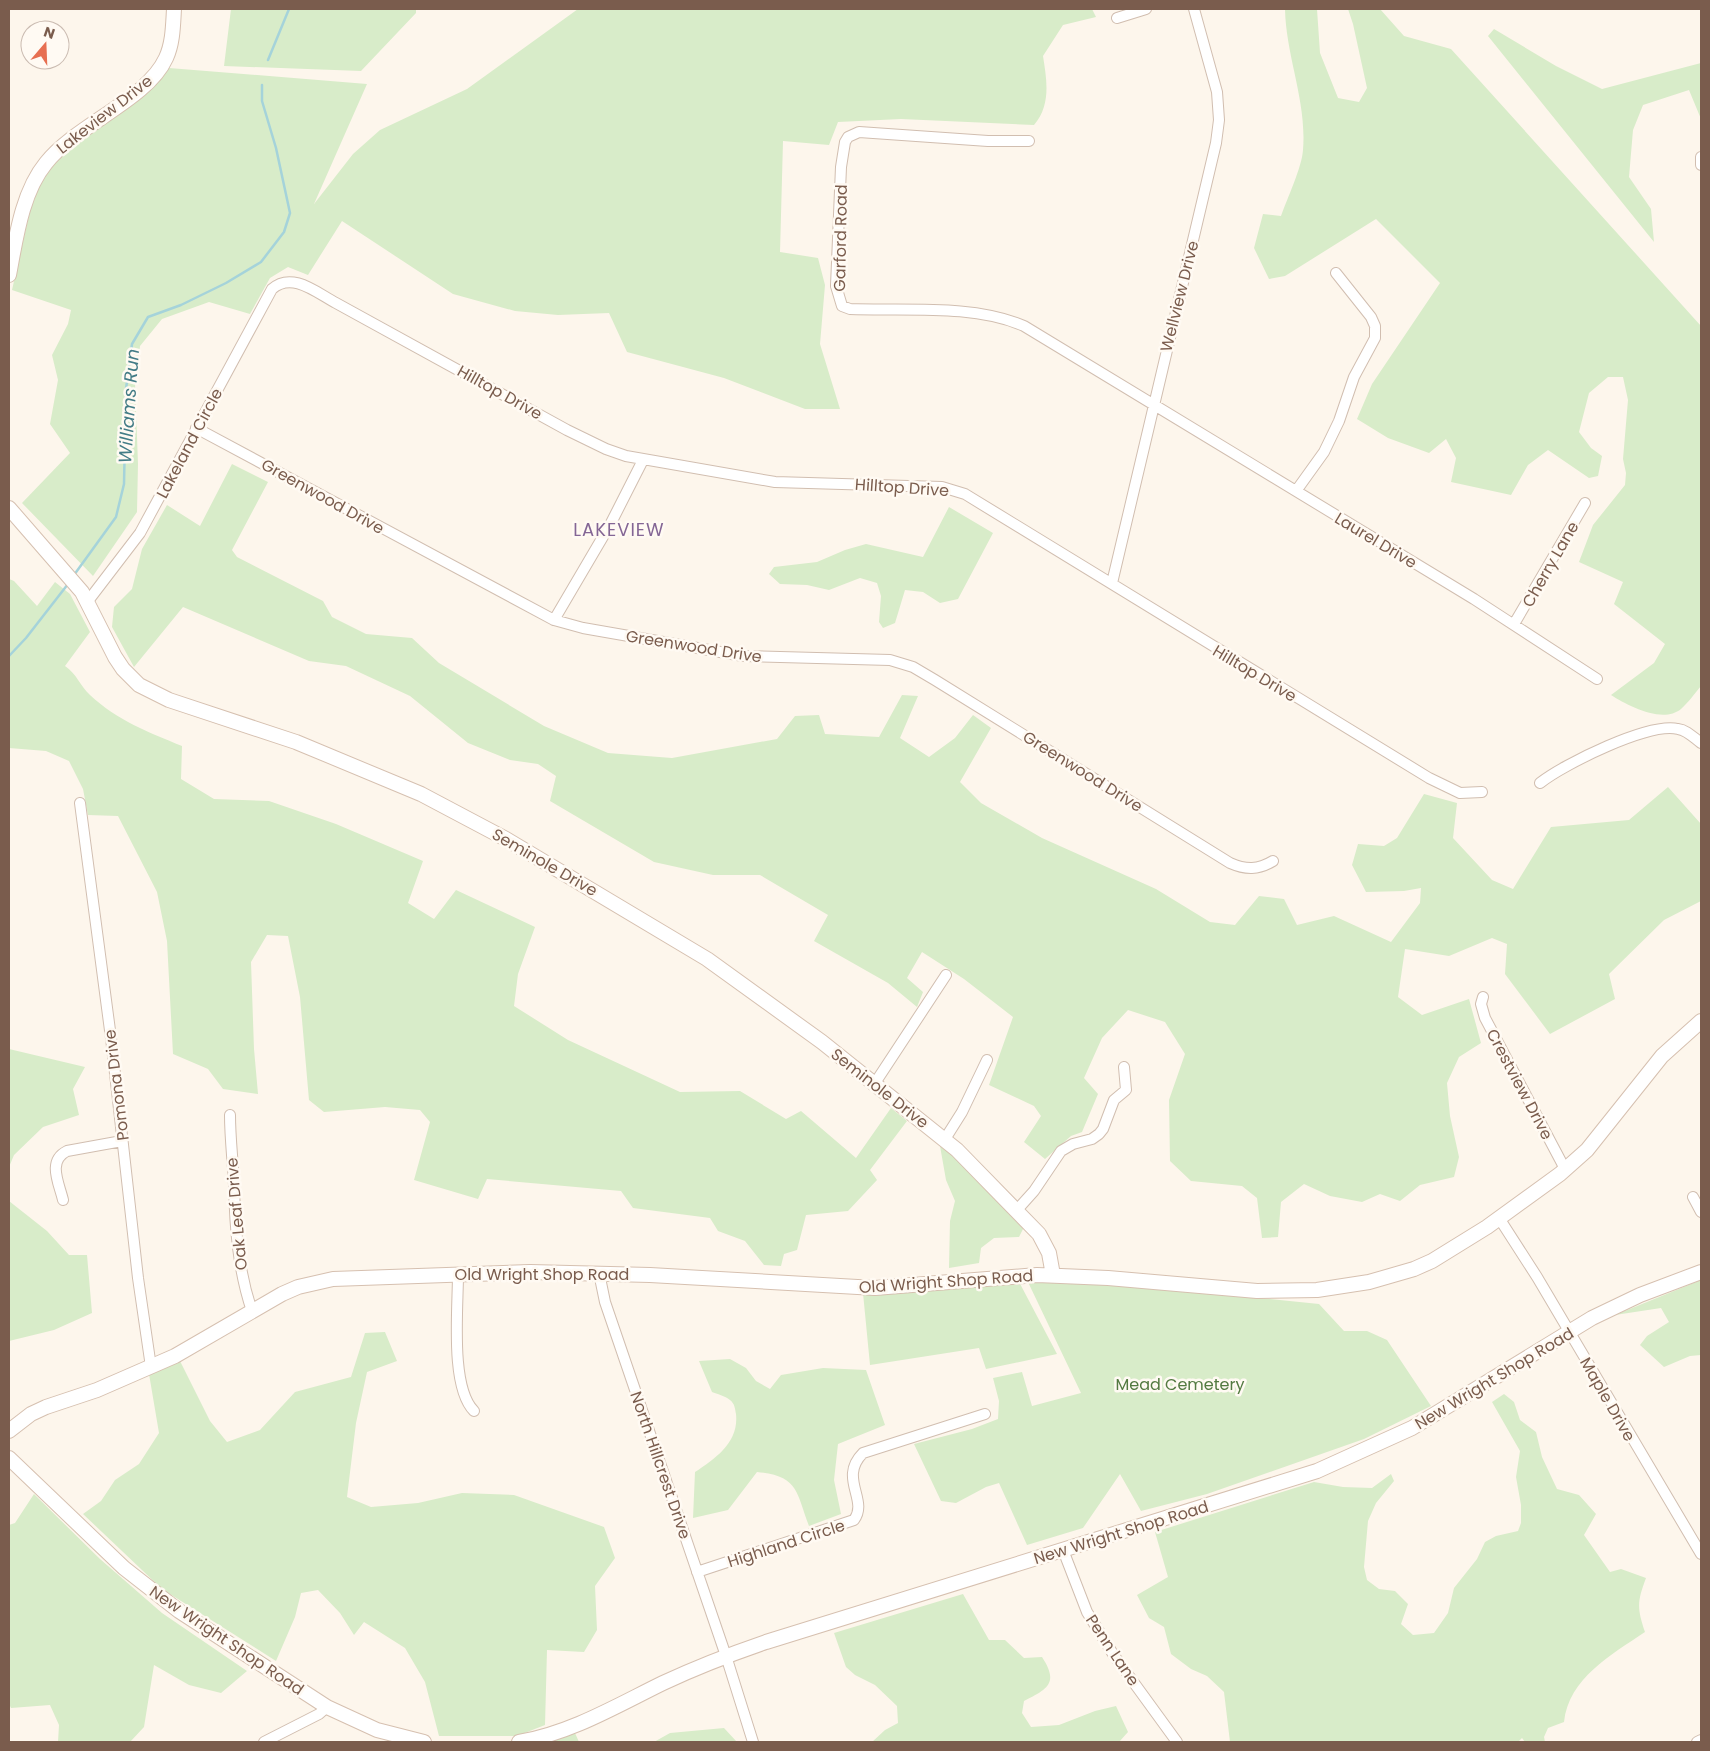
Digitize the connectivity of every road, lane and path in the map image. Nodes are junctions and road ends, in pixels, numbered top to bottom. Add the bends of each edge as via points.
1 (174, 9) edge
2 (1146, 9) edge
3 (1194, 9) edge
4 (1117, 18) dead end
5 (1029, 141) dead end
6 (1701, 157) edge
7 (1701, 165) edge
8 (11, 252) edge
9 (1336, 272) dead end
10 (9, 274) edge
11 (283, 282) joint
12 (1154, 404) junction
13 (196, 428) junction
14 (643, 460) junction
15 (1296, 491) junction
16 (1585, 503) dead end
17 (9, 508) edge
18 (1112, 583) junction
19 (88, 601) junction
20 (554, 620) junction
21 (1514, 624) junction
22 (1597, 679) dead end
23 (1701, 743) edge
24 (1540, 783) dead end
25 (1482, 792) dead end
26 (80, 803) dead end
27 (1273, 861) dead end
28 (946, 975) dead end
29 (1483, 996) dead end
30 (1701, 1021) edge
31 (987, 1060) dead end
32 (1124, 1067) dead end
33 (875, 1083) junction
34 (230, 1115) dead end
35 (945, 1139) junction
36 (122, 1141) junction
37 (1565, 1169) junction
38 (1693, 1197) dead end
39 (64, 1200) dead end
40 (1017, 1210) junction
41 (1701, 1212) edge
42 (1499, 1218) junction
43 (1701, 1272) edge
44 (599, 1273) junction
45 (458, 1274) junction
46 (1053, 1275) junction
47 (252, 1311) junction
48 (1569, 1332) junction
49 (152, 1367) junction
50 (474, 1411) dead end
51 (985, 1414) dead end
52 (9, 1431) edge
53 (9, 1458) edge
54 (1063, 1550) junction
55 (1701, 1554) edge
56 (697, 1572) junction
57 (726, 1656) junction
58 (327, 1707) junction
59 (1701, 1740) edge
60 (264, 1742) edge
61 (424, 1742) edge
62 (519, 1742) edge
63 (753, 1742) edge
64 (1177, 1742) edge
65 (1697, 1742) edge

1 - 8 street, Lakeview Drive via 170,47 158,71 135,92 72,136 42,168
2 - 4 street
3 - 12 street, Wellview Drive via 1217,92 1219,120
5 - 12 street, Garford Road via 859,132 848,137 843,146 841,167 836,286 840,302 850,309 982,312 1008,319
6 - 7 street
8 - 10 street, Lakeview Drive
9 - 15 street via 1372,317 1375,338 1354,377 1332,437
11 - 13 street, Lakeland Circle via 272,289
11 - 14 street, Hilltop Drive via 295,282 322,295 588,441
12 - 15 street, Laurel Drive
12 - 18 street, Wellview Drive
13 - 19 street, Lakeland Circle via 140,533
13 - 20 street, Greenwood Drive
14 - 18 street, Hilltop Drive via 775,482 903,484 954,489
14 - 20 street via 611,523
15 - 21 street, Laurel Drive
16 - 21 street, Cherry Lane
17 - 19 street, Seminole Drive
18 - 25 street, Hilltop Drive via 1429,778 1460,793
19 - 33 street, Seminole Drive via 123,669 153,693 296,742 463,815 707,959
20 - 27 street, Greenwood Drive via 743,656 902,663 935,680 1230,863 1248,869
21 - 22 street, Laurel Drive
23 - 24 street via 1678,728 1658,730 1591,753
26 - 36 street, Pomona Drive
28 - 33 street
29 - 37 street, Crestview Drive via 1484,1018
30 - 37 street, Old Wright Shop Road via 1662,1056 1587,1150
31 - 35 street
32 - 40 street via 1126,1090 1111,1105 1103,1129 1092,1139 1061,1151
33 - 35 street, Seminole Drive
34 - 47 street, Oak Leaf Drive via 238,1242 243,1281
35 - 40 street, Seminole Drive
36 - 39 street via 60,1154 55,1168
36 - 49 street, Pomona Drive
37 - 42 street, Old Wright Shop Road
38 - 41 street
40 - 46 street, Seminole Drive via 1040,1234
42 - 46 street, Old Wright Shop Road via 1458,1246 1414,1269 1340,1288 1257,1291
42 - 48 street, Maple Drive
43 - 48 street, New Wright Shop Road via 1623,1302
44 - 45 street, Old Wright Shop Road
44 - 46 street, Old Wright Shop Road via 867,1288
44 - 56 street, North Hillcrest Drive via 608,1311
45 - 47 street, Old Wright Shop Road via 364,1276 317,1282 298,1287
45 - 50 street via 460,1383 466,1401
47 - 49 street, Old Wright Shop Road
48 - 54 street, New Wright Shop Road via 1444,1410 1360,1453 1280,1483
48 - 55 street, Maple Drive
49 - 52 street, Old Wright Shop Road via 30,1414
51 - 56 street, Highland Circle via 863,1453 851,1471 858,1510 854,1520
53 - 58 street, New Wright Shop Road via 154,1593
54 - 57 street, New Wright Shop Road
54 - 64 street, Penn Lane via 1087,1612
56 - 57 street, North Hillcrest Drive
57 - 62 street, New Wright Shop Road via 579,1724
57 - 63 street, North Hillcrest Drive
58 - 60 street
58 - 61 street, New Wright Shop Road via 377,1730
59 - 65 street

